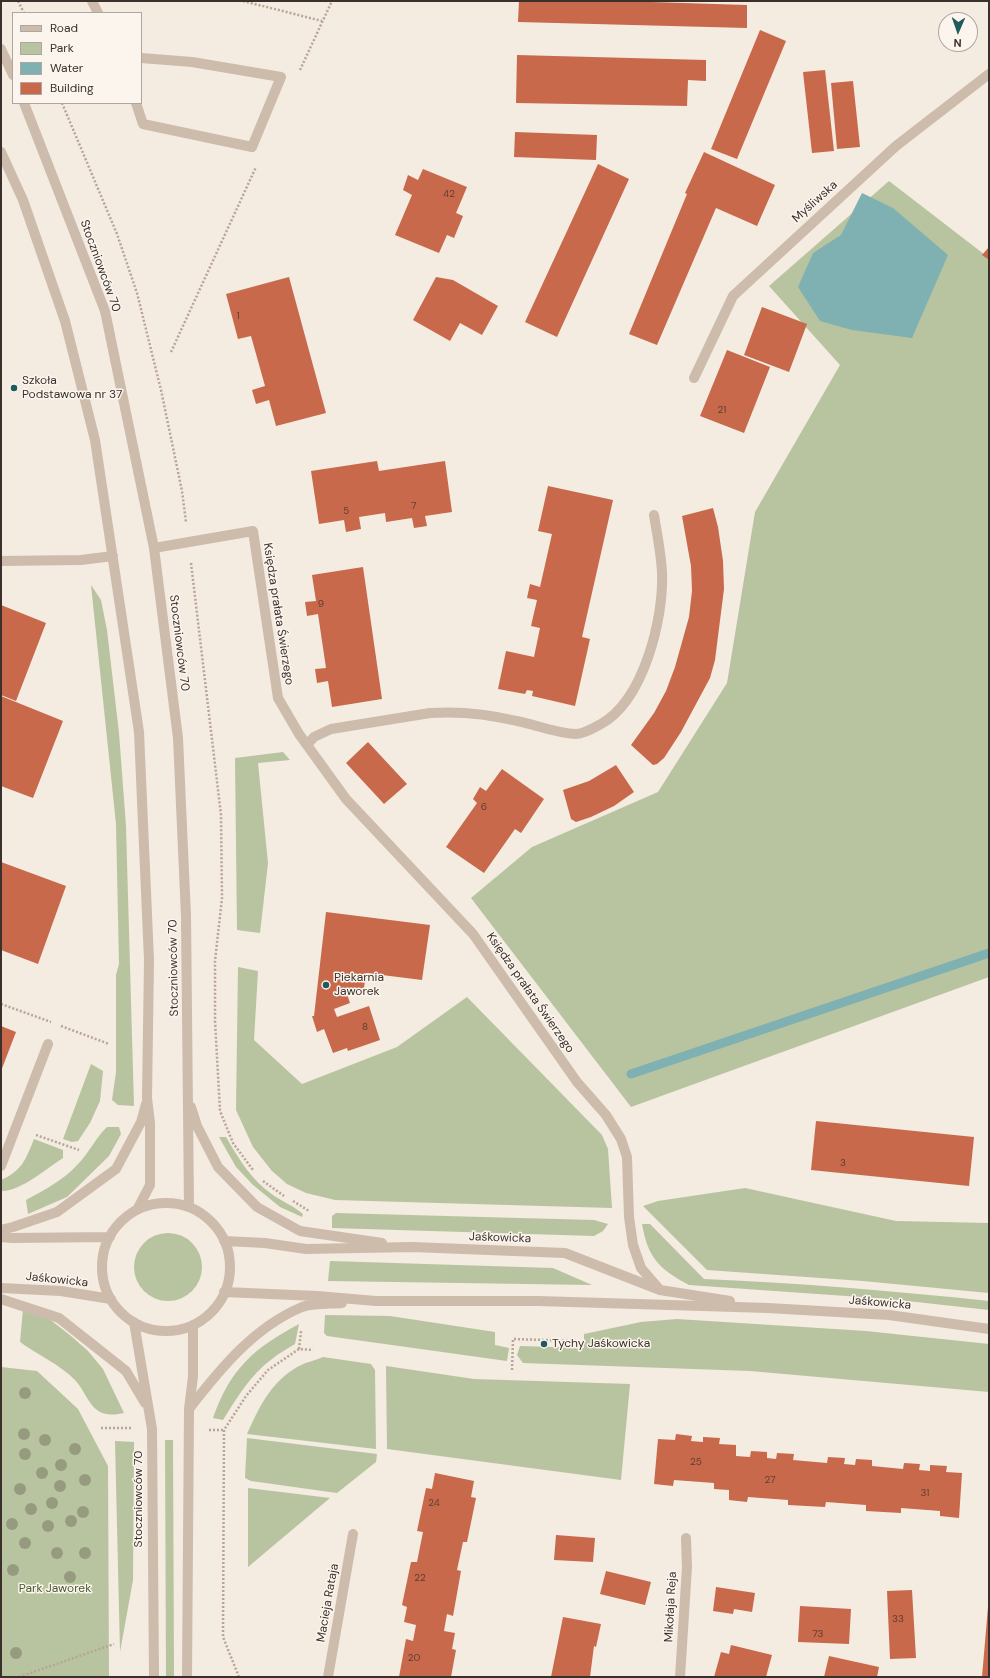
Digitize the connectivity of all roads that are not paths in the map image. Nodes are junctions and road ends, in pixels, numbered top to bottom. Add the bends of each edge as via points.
1 (92, 1) edge
2 (98, 12) edge
3 (1, 49) edge
4 (142, 58) edge
5 (12, 73) edge
6 (989, 74) edge
7 (24, 104) edge
8 (136, 104) edge
9 (1, 152) edge
10 (694, 378) dead end
11 (654, 515) dead end
12 (154, 548) junction
13 (113, 556) junction
14 (1, 561) edge
15 (307, 745) junction
16 (48, 1044) dead end
17 (148, 1098) junction
18 (188, 1099) junction
19 (1, 1166) edge
20 (189, 1207) junction
21 (138, 1210) junction
22 (1, 1230) edge
23 (1, 1237) edge
24 (110, 1237) junction
25 (224, 1241) junction
26 (412, 1247) junction
27 (1, 1288) edge
28 (660, 1290) junction
29 (224, 1292) junction
30 (1, 1299) edge
31 (111, 1299) junction
32 (376, 1301) junction
33 (768, 1308) junction
34 (134, 1322) junction
35 (193, 1325) junction
36 (989, 1329) edge
37 (189, 1409) junction
38 (149, 1410) junction
39 (353, 1534) dead end
40 (686, 1538) dead end
41 (154, 1677) edge
42 (187, 1677) edge
43 (328, 1677) edge
44 (680, 1677) edge

1 - 2 street
3 - 5 street
4 - 8 street via 192,62 281,77 252,147 143,124
6 - 10 street, Myśliwska via 896,146 733,296
7 - 12 street, Stoczniowców 70 via 105,311
9 - 13 street, Stoczniowców 70 via 22,200 66,321 95,440
11 - 15 street via 662,572 658,619 643,670 632,693 610,719 578,734 476,714 430,713 331,729 314,737
12 - 15 street, Księdza prałata Świerzego via 253,531 278,698
12 - 18 street, Stoczniowców 70 via 178,738 186,916
13 - 14 street via 81,560
13 - 17 street, Stoczniowców 70 via 139,732 149,960
15 - 28 street, Księdza prałata Świerzego via 346,798 472,934 577,1082 606,1115 621,1139 627,1157 629,1217 633,1245 642,1268
16 - 19 street
17 - 21 street, Stoczniowców 70 via 150,1185
17 - 22 street via 141,1122 116,1169 57,1212
18 - 20 street, Stoczniowców 70
18 - 26 street via 197,1126 218,1167 257,1207 300,1231
20 - 21 street via 172,1203 154,1204
20 - 25 street via 216,1226
21 - 24 street via 122,1221
23 - 24 street
24 - 31 street via 103,1258 103,1279
25 - 26 street, Jaśkowicka via 321,1250
25 - 29 street via 230,1258 230,1275
26 - 28 street, Jaśkowicka via 565,1253
27 - 31 street, Jaśkowicka via 61,1291
28 - 33 street, Jaśkowicka
29 - 32 street, Jaśkowicka
29 - 35 street via 217,1306 207,1317
30 - 38 street via 59,1318 126,1371
31 - 34 street via 121,1312
32 - 33 street, Jaśkowicka via 538,1301
32 - 37 street via 316,1304 303,1307 270,1325 234,1355
33 - 36 street, Jaśkowicka via 889,1316
34 - 35 street via 153,1330 173,1331
34 - 38 street, Stoczniowców 70
35 - 37 street via 193,1376
37 - 42 street
38 - 41 street, Stoczniowców 70 via 152,1429
39 - 43 street, Macieja Rataja
40 - 44 street, Mikołaja Reja via 687,1567

